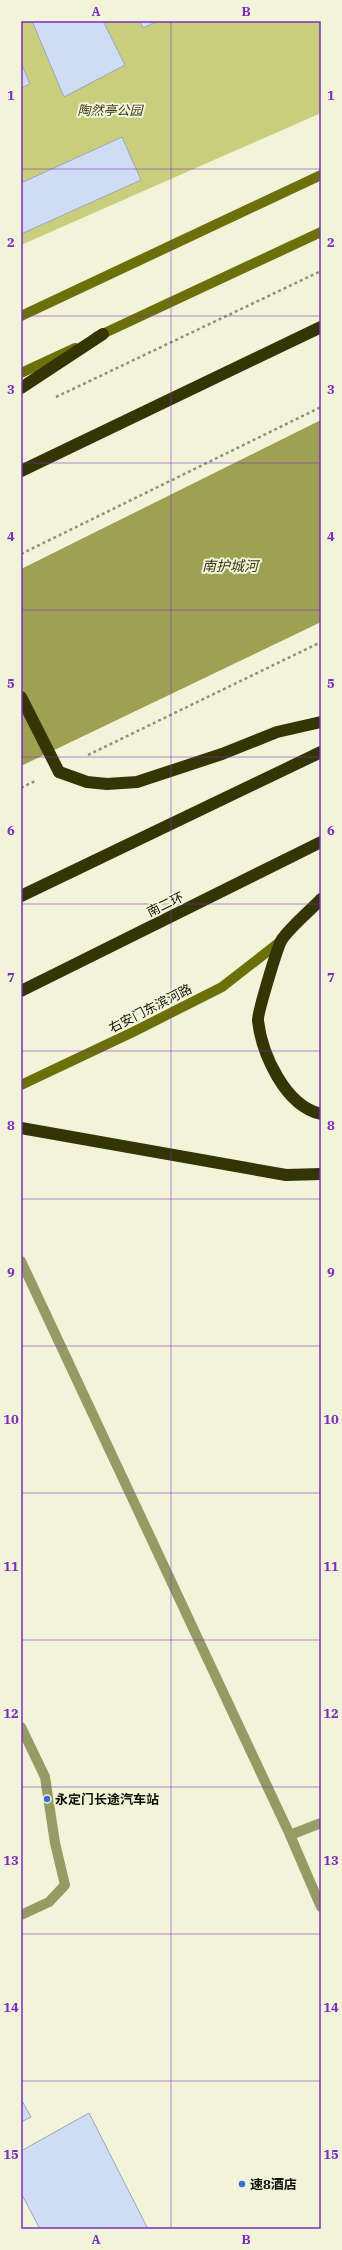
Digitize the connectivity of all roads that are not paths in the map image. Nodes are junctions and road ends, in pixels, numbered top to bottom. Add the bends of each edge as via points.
1 (321, 175) edge
2 (321, 232) edge
3 (21, 316) edge
4 (321, 327) edge
5 (103, 334) junction
6 (21, 373) edge
7 (21, 388) edge
8 (21, 471) edge
9 (21, 697) edge
10 (321, 722) edge
11 (321, 752) edge
12 (321, 842) edge
13 (21, 896) edge
14 (321, 899) edge
15 (281, 941) junction
16 (21, 991) edge
17 (21, 1084) edge
18 (321, 1114) edge
19 (21, 1128) edge
20 (321, 1174) edge
21 (21, 1261) edge
22 (21, 1727) edge
23 (321, 1823) edge
24 (290, 1835) junction
25 (321, 1907) edge
26 (21, 1915) edge

1 - 3 street
2 - 5 street
4 - 8 highway
5 - 6 street
5 - 7 highway
9 - 10 highway, bridge via 59,772 87,782 107,784 137,782 222,754 277,732
11 - 13 highway
12 - 16 highway, 南二环
14 - 15 highway
15 - 17 street, 右安门东滨河路 via 222,987
15 - 18 highway via 257,1019 267,1060 290,1095 312,1112
19 - 20 highway via 286,1175
21 - 24 street
22 - 26 street via 45,1777 55,1843 65,1885 49,1902
23 - 24 street
24 - 25 street

